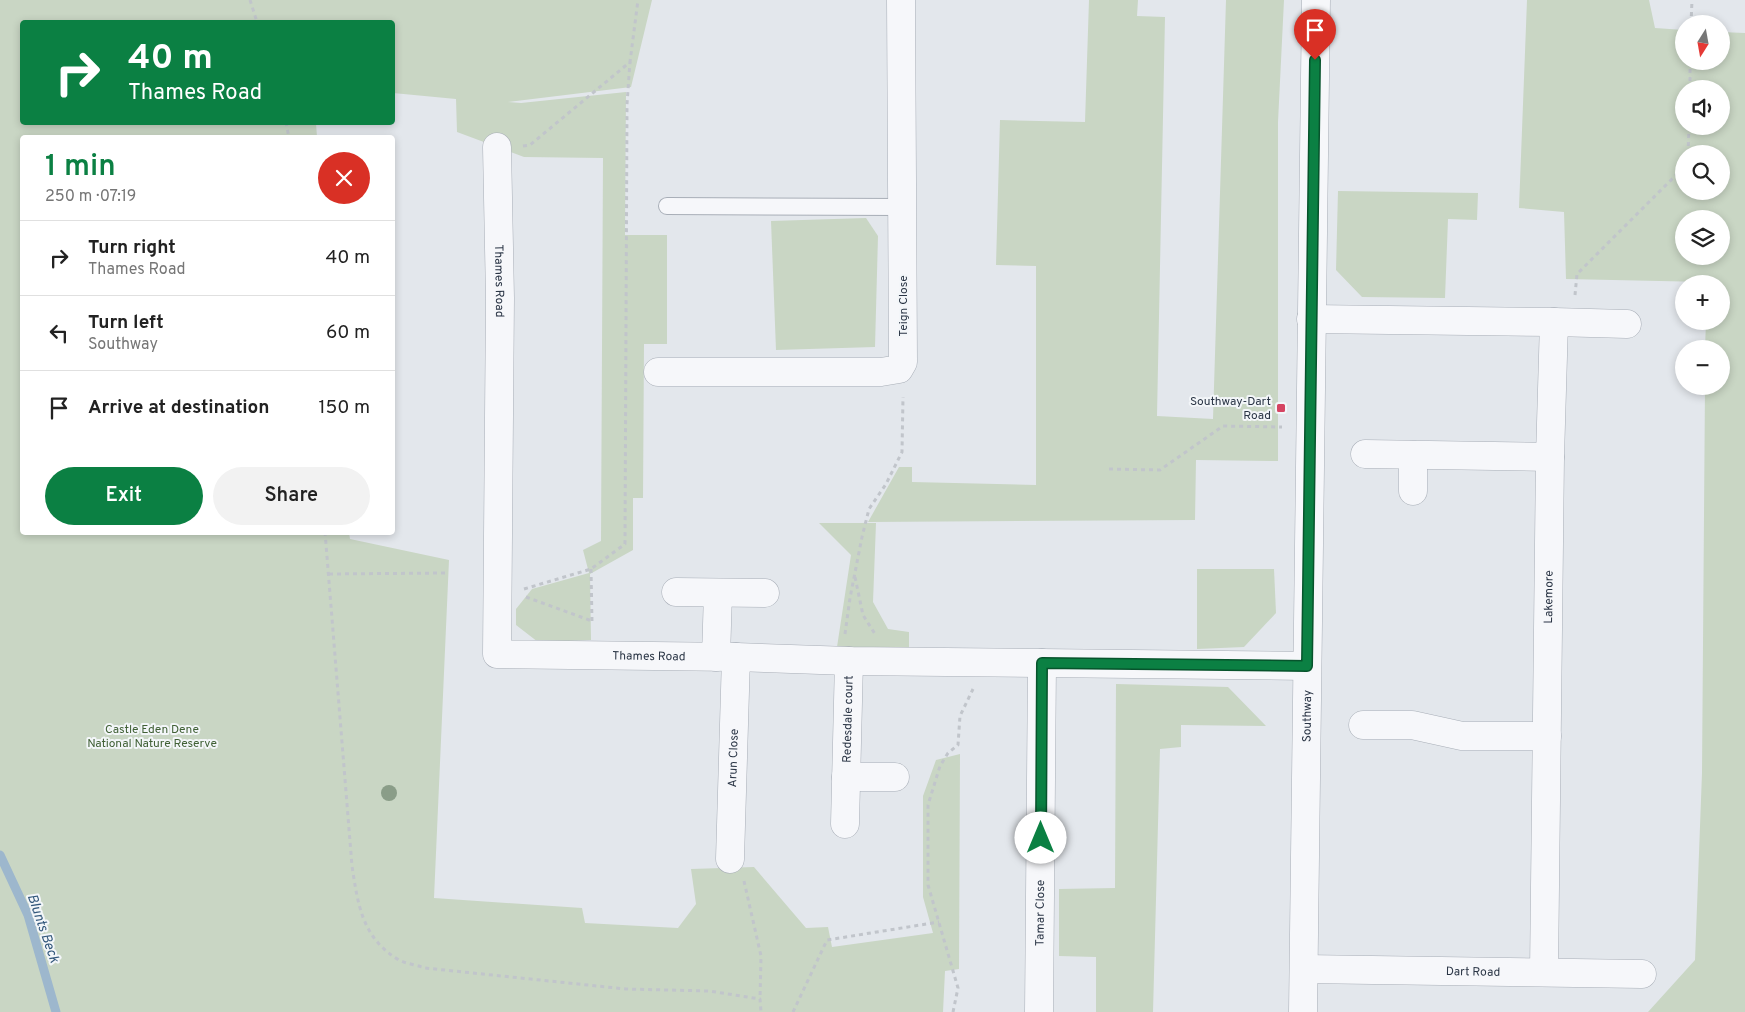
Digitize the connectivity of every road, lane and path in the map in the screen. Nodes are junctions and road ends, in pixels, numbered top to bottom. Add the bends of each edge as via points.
1 (250, 0) edge
2 (638, 0) edge
3 (901, 0) edge
4 (1316, 0) edge
5 (1692, 0) edge
6 (1691, 15) edge
7 (256, 20) edge
8 (630, 62) junction
9 (507, 147) joint
10 (1675, 176) edge
11 (667, 206) dead end
12 (902, 207) junction
13 (1311, 319) junction
14 (1562, 322) junction
15 (1627, 324) dead end
16 (899, 369) junction
17 (658, 372) dead end
18 (1290, 427) dead end
19 (1366, 454) dead end
20 (1413, 455) junction
21 (1550, 458) junction
22 (1109, 469) dead end
23 (1413, 491) dead end
24 (325, 535) edge
25 (591, 569) junction
26 (329, 574) junction
27 (445, 574) dead end
28 (854, 574) junction
29 (506, 587) junction
30 (676, 592) dead end
31 (718, 593) junction
32 (765, 593) dead end
33 (592, 621) junction
34 (592, 629) dead end
35 (877, 637) dead end
36 (726, 657) junction
37 (849, 661) junction
38 (1042, 663) junction
39 (1307, 666) junction
40 (975, 685) dead end
41 (1363, 725) dead end
42 (1547, 736) junction
43 (846, 777) junction
44 (896, 777) dead end
45 (846, 824) dead end
46 (736, 868) joint
47 (938, 922) junction
48 (1304, 969) junction
49 (1544, 972) junction
50 (1642, 974) dead end
51 (760, 999) junction
52 (761, 1012) edge
53 (793, 1012) edge
54 (953, 1012) edge
55 (1039, 1012) edge
56 (1303, 1012) edge

1 - 7 path
2 - 8 path
3 - 12 street, Teign Close
4 - 13 street, Southway
5 - 6 path
8 - 9 path via 530,145
8 - 25 path via 627,104 625,544
9 - 29 street, Thames Road via 500,298
10 - 14 path via 1577,274 1574,307
11 - 12 lane
12 - 16 street, Teign Close via 903,362
13 - 14 street
13 - 39 street, Southway
14 - 15 street
14 - 21 street, Lakemore
16 - 17 street via 881,372
16 - 28 path via 904,402 902,452 869,509
18 - 22 path via 1223,426 1160,470
19 - 20 street
20 - 21 street
20 - 23 street
21 - 42 street, Lakemore
24 - 26 path
25 - 29 path
25 - 33 path
26 - 27 path
26 - 51 path via 352,866 358,907 381,946 401,961 426,968 626,989 709,991
28 - 35 path via 863,615
28 - 37 path via 844,644
29 - 33 path
29 - 36 street, Thames Road via 498,654
30 - 31 street
31 - 32 street
31 - 36 street, Arun Close
33 - 34 path
36 - 37 street, Thames Road
36 - 46 street, Arun Close
37 - 38 street, Thames Road
37 - 43 street, Redesdale court
38 - 39 street, Thames Road
38 - 55 street, Tamar Close
39 - 48 street, Southway
40 - 47 path via 960,716 958,745 940,766 928,805 928,885
41 - 42 street via 1412,725 1462,736
42 - 49 street, Lakemore
43 - 44 street, Redesdale court
43 - 45 street, Redesdale court
46 - 51 path via 761,956
47 - 53 path via 827,940
47 - 54 path via 958,988
48 - 49 street, Dart Road
48 - 56 street, Southway
49 - 50 street, Dart Road
51 - 52 path

